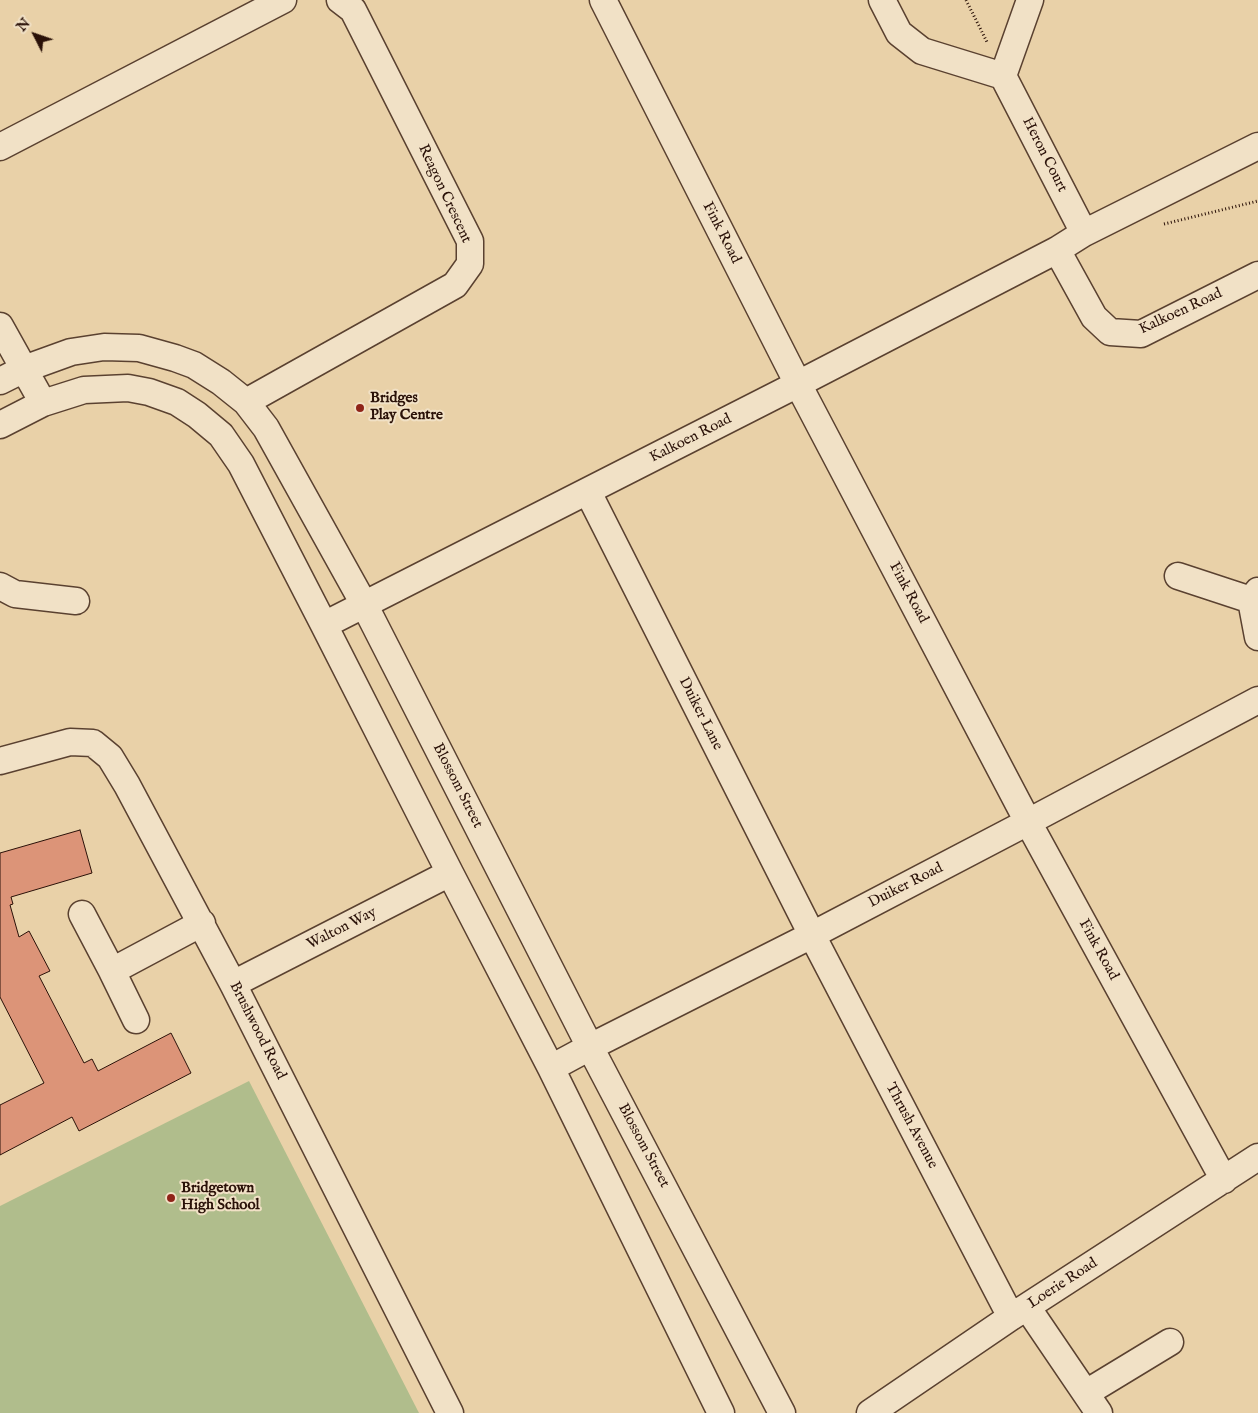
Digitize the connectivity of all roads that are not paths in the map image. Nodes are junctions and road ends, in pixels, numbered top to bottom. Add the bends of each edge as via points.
1 (284, 0) edge
2 (340, 0) edge
3 (603, 0) edge
4 (882, 0) edge
5 (1030, 0) edge
6 (1003, 76) junction
7 (0, 146) edge
8 (1258, 146) edge
9 (1084, 234) junction
10 (1057, 250) junction
11 (1258, 274) edge
12 (0, 326) edge
13 (24, 369) junction
14 (0, 381) edge
15 (798, 384) junction
16 (246, 402) junction
17 (42, 403) junction
18 (0, 425) edge
19 (295, 479) junction
20 (588, 492) junction
21 (259, 500) junction
22 (1178, 576) dead end
23 (0, 586) edge
24 (1255, 596) edge
25 (76, 601) dead end
26 (365, 606) junction
27 (324, 625) junction
28 (1258, 637) edge
29 (1258, 700) edge
30 (0, 761) edge
31 (1028, 822) junction
32 (450, 873) junction
33 (82, 914) dead end
34 (202, 923) junction
35 (812, 935) junction
36 (112, 971) junction
37 (234, 984) junction
38 (136, 1020) dead end
39 (590, 1047) junction
40 (551, 1068) junction
41 (1258, 1157) edge
42 (1224, 1180) junction
43 (1019, 1312) junction
44 (1170, 1342) dead end
45 (1093, 1403) edge
46 (450, 1413) edge
47 (721, 1413) edge
48 (782, 1413) edge
49 (870, 1413) edge

1 - 7 street
2 - 16 street, Reagon Crescent via 353,10 470,241 470,264 455,285
3 - 15 street, Fink Road
4 - 6 street via 899,33 922,51
5 - 6 street
6 - 9 street, Heron Court
8 - 9 street, Kalkoen Road
9 - 10 street, Kalkoen Road
10 - 11 street, Kalkoen Road via 1094,316 1110,332 1141,334
10 - 15 street, Kalkoen Road
12 - 13 street
13 - 14 street, Blossom Street
13 - 16 street, Blossom Street via 71,352 104,346 139,348 194,366
13 - 17 street
15 - 20 street, Kalkoen Road
15 - 31 street, Fink Road
16 - 19 street, Blossom Street via 266,428
17 - 18 street
17 - 21 street via 84,390 128,388 177,402 221,435 241,464
19 - 21 street
19 - 26 street, Blossom Street
20 - 26 street, Kalkoen Road
20 - 35 street, Duiker Lane
21 - 27 street
22 - 24 street
23 - 25 street via 15,594
24 - 28 street
26 - 27 street, Kalkoen Road
26 - 39 street, Blossom Street
27 - 32 street
29 - 31 street, Duiker Road
30 - 34 street, Brushwood Road via 70,742 93,743 110,757 127,785
31 - 35 street, Duiker Road
31 - 42 street, Fink Road
32 - 37 street, Walton Way
32 - 40 street
33 - 36 street
34 - 36 street
34 - 37 street, Brushwood Road
35 - 39 street, Duiker Road
35 - 43 street, Thrush Avenue
36 - 38 street
37 - 46 street, Brushwood Road
39 - 40 street, Duiker Road
39 - 48 street, Blossom Street
40 - 47 street
41 - 42 street, Loerie Road
42 - 43 street, Loerie Road
43 - 45 street, Thrush Avenue
43 - 49 street, Loerie Road
44 - 45 street

